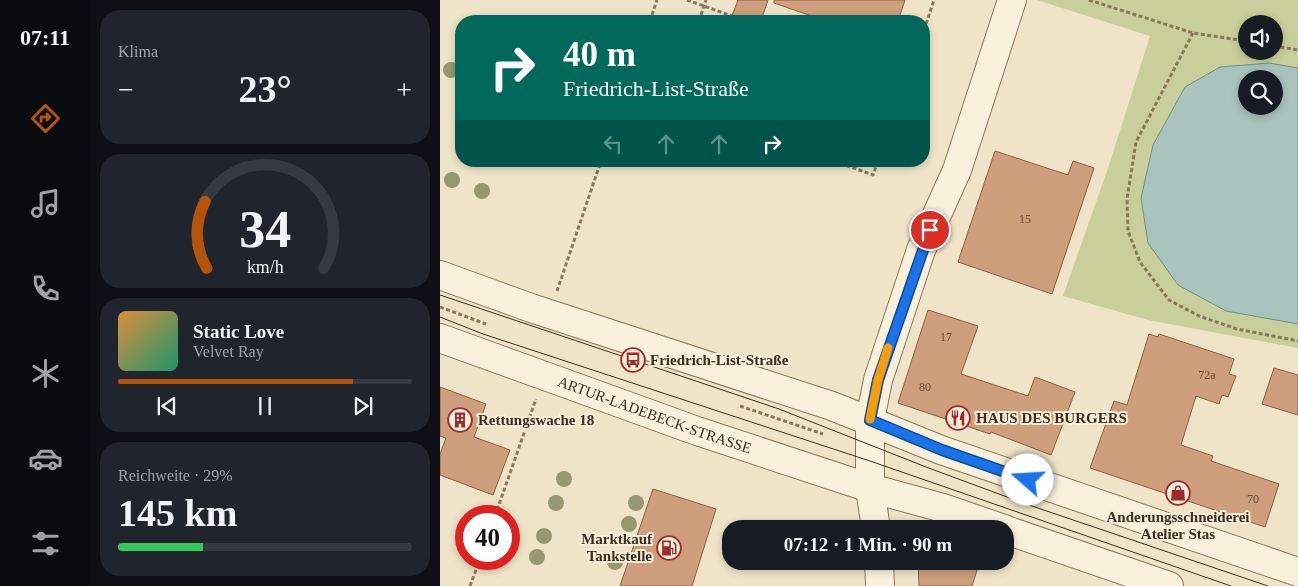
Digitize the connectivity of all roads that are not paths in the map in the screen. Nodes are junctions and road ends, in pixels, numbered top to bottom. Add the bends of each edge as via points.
1 (1012, 0) edge
2 (440, 275) edge
3 (440, 338) edge
4 (870, 420) junction
5 (870, 488) junction
6 (875, 520) edge
7 (978, 520) edge
8 (1014, 532) edge
9 (879, 570) edge
10 (1298, 572) edge
11 (880, 586) edge
12 (1169, 586) edge

1 - 4 street via 957,170 921,250 878,380
2 - 4 street
3 - 5 street, ARTUR-LADEBECK-STRASSE via 570,387
4 - 5 street
4 - 10 street via 942,450
5 - 6 street
5 - 7 street, ARTUR-LADEBECK-STRASSE
8 - 12 street, ARTUR-LADEBECK-STRASSE
9 - 11 street

